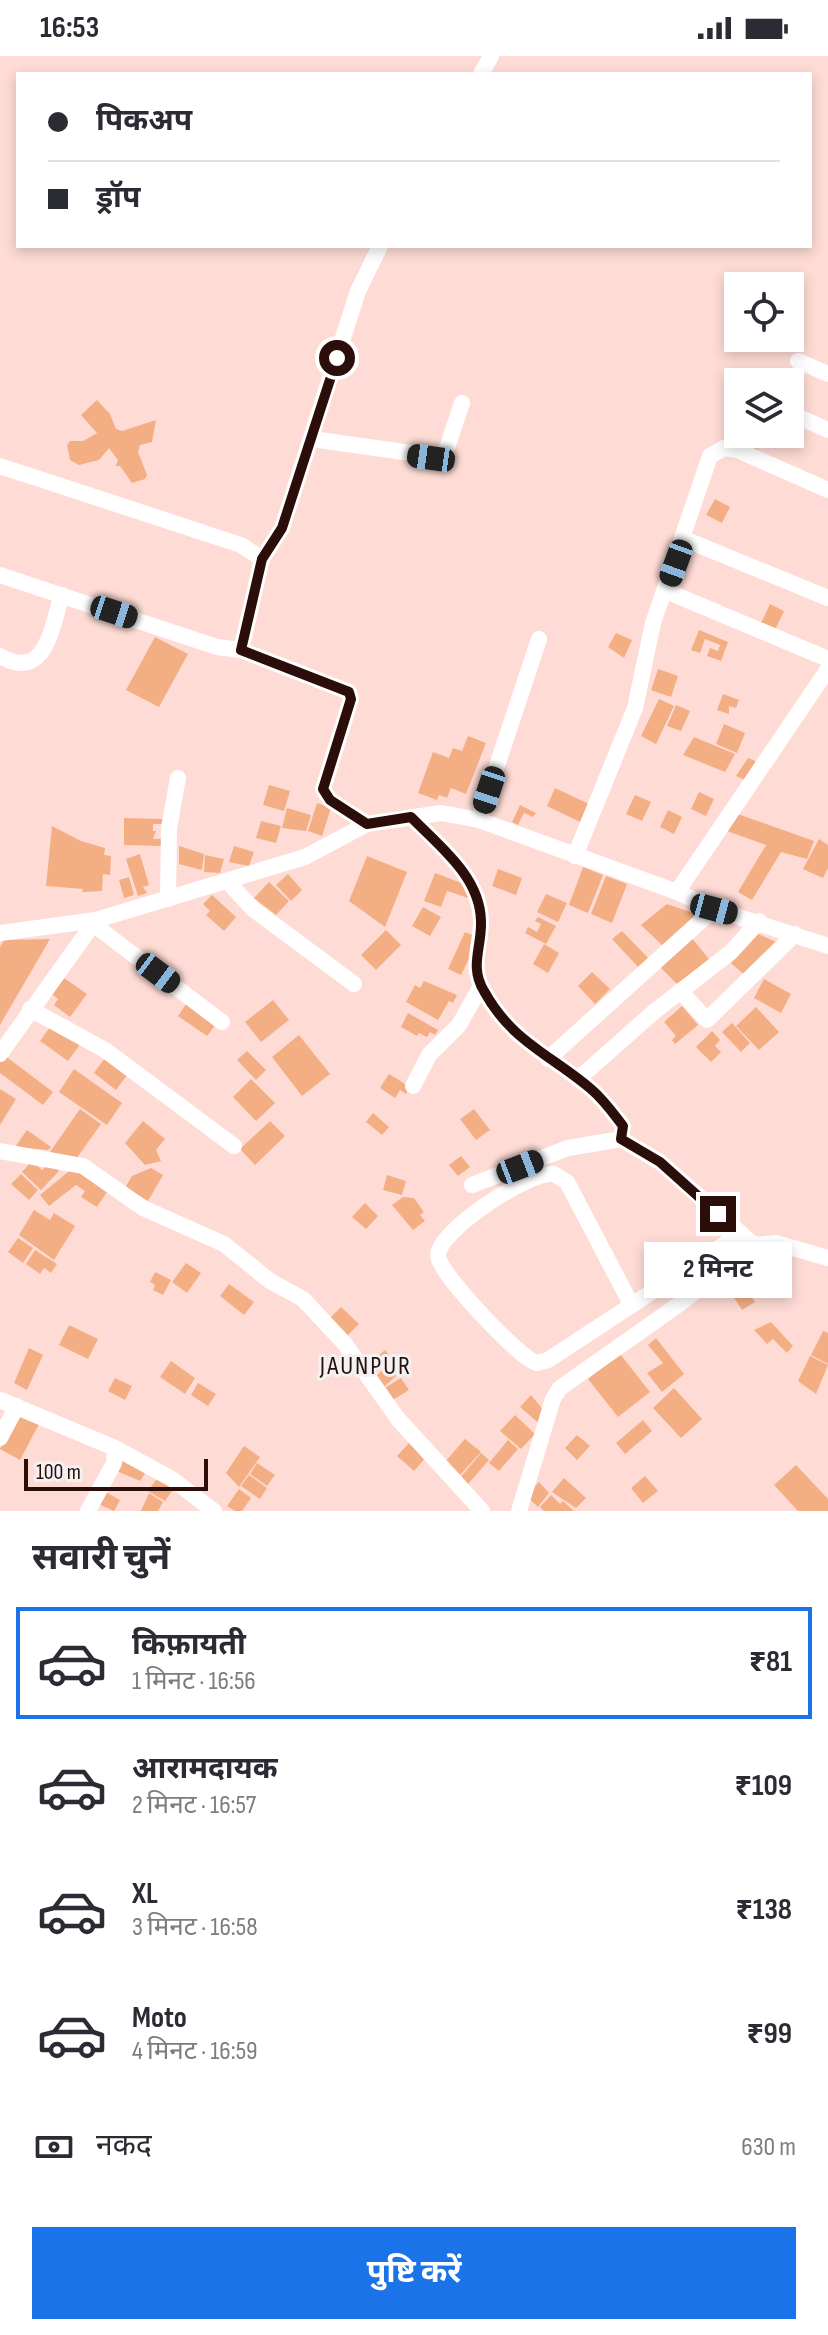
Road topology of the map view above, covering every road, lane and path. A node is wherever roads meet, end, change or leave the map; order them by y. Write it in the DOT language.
graph roads {
  1 [pos="379,248"];
  2 [pos="798,361"];
  3 [pos="828,374"];
  4 [pos="462,403"];
  5 [pos="804,419"];
  6 [pos="828,430"];
  7 [pos="312,439"];
  8 [pos="0,466"];
  9 [pos="828,490"];
  10 [pos="684,539"];
  11 [pos="262,559"];
  12 [pos="0,575"];
  13 [pos="666,591"];
  14 [pos="62,595"];
  15 [pos="828,598"];
  16 [pos="539,639"];
  17 [pos="241,650"];
  18 [pos="0,656"];
  19 [pos="828,659"];
  20 [pos="828,669"];
  21 [pos="178,778"];
  22 [pos="411,817"];
  23 [pos="479,820"];
  24 [pos="367,824"];
  25 [pos="575,856"];
  26 [pos="228,882"];
  27 [pos="677,892"];
  28 [pos="168,899"];
  29 [pos="714,909"];
  30 [pos="759,921"];
  31 [pos="95,922"];
  32 [pos="0,933"];
  33 [pos="795,934"];
  34 [pos="828,946"];
  35 [pos="354,984"];
  36 [pos="481,986"];
  37 [pos="680,991"];
  38 [pos="30,1009"];
  39 [pos="222,1022"];
  40 [pos="0,1054"];
  41 [pos="548,1059"];
  42 [pos="578,1079"];
  43 [pos="413,1086"];
  44 [pos="621,1139"];
  45 [pos="234,1146"];
  46 [pos="0,1151"];
  47 [pos="472,1185"];
  48 [pos="748,1249"];
  49 [pos="828,1258"];
  50 [pos="631,1304"];
  51 [pos="0,1400"];
  52 [pos="17,1406"];
  53 [pos="0,1438"];
  54 [pos="115,1448"];
  55 [pos="88,1511"];
  56 [pos="214,1511"];
  57 [pos="482,1511"];
  58 [pos="519,1511"];
  1 -- 7 [label="street"];
  2 -- 3 [label="street"];
  4 -- 7 [label="street"];
  5 -- 6 [label="street"];
  7 -- 11 [label="street"];
  8 -- 11 [label="street"];
  9 -- 10 [label="street"];
  10 -- 13 [label="street"];
  10 -- 15 [label="street"];
  11 -- 17 [label="street"];
  12 -- 14 [label="street"];
  13 -- 19 [label="street"];
  13 -- 25 [label="street"];
  14 -- 17 [label="street"];
  14 -- 18 [label="street"];
  16 -- 23 [label="street"];
  17 -- 24 [label="street"];
  20 -- 27 [label="street"];
  21 -- 28 [label="street"];
  22 -- 23 [label="street"];
  22 -- 24 [label="street"];
  22 -- 36 [label="street"];
  23 -- 25 [label="street"];
  24 -- 26 [label="street"];
  25 -- 27 [label="street"];
  26 -- 28 [label="street"];
  26 -- 35 [label="street"];
  27 -- 29 [label="street"];
  28 -- 31 [label="street"];
  29 -- 30 [label="street"];
  29 -- 41 [label="street"];
  30 -- 33 [label="street"];
  30 -- 37 [label="street"];
  31 -- 32 [label="street"];
  31 -- 38 [label="street"];
  31 -- 39 [label="street"];
  33 -- 34 [label="street"];
  33 -- 37 [label="street"];
  36 -- 41 [label="street"];
  36 -- 43 [label="street"];
  37 -- 42 [label="street"];
  38 -- 40 [label="street"];
  38 -- 45 [label="street"];
  41 -- 42 [label="street"];
  42 -- 44 [label="street"];
  44 -- 47 [label="street"];
  44 -- 48 [label="street"];
  46 -- 57 [label="street"];
  48 -- 49 [label="street"];
  48 -- 50 [label="street"];
  48 -- 58 [label="street"];
  50 -- 50 [label="street"];
  51 -- 52 [label="street"];
  52 -- 53 [label="street"];
  52 -- 54 [label="street"];
  54 -- 55 [label="street"];
  54 -- 56 [label="street"];
}
